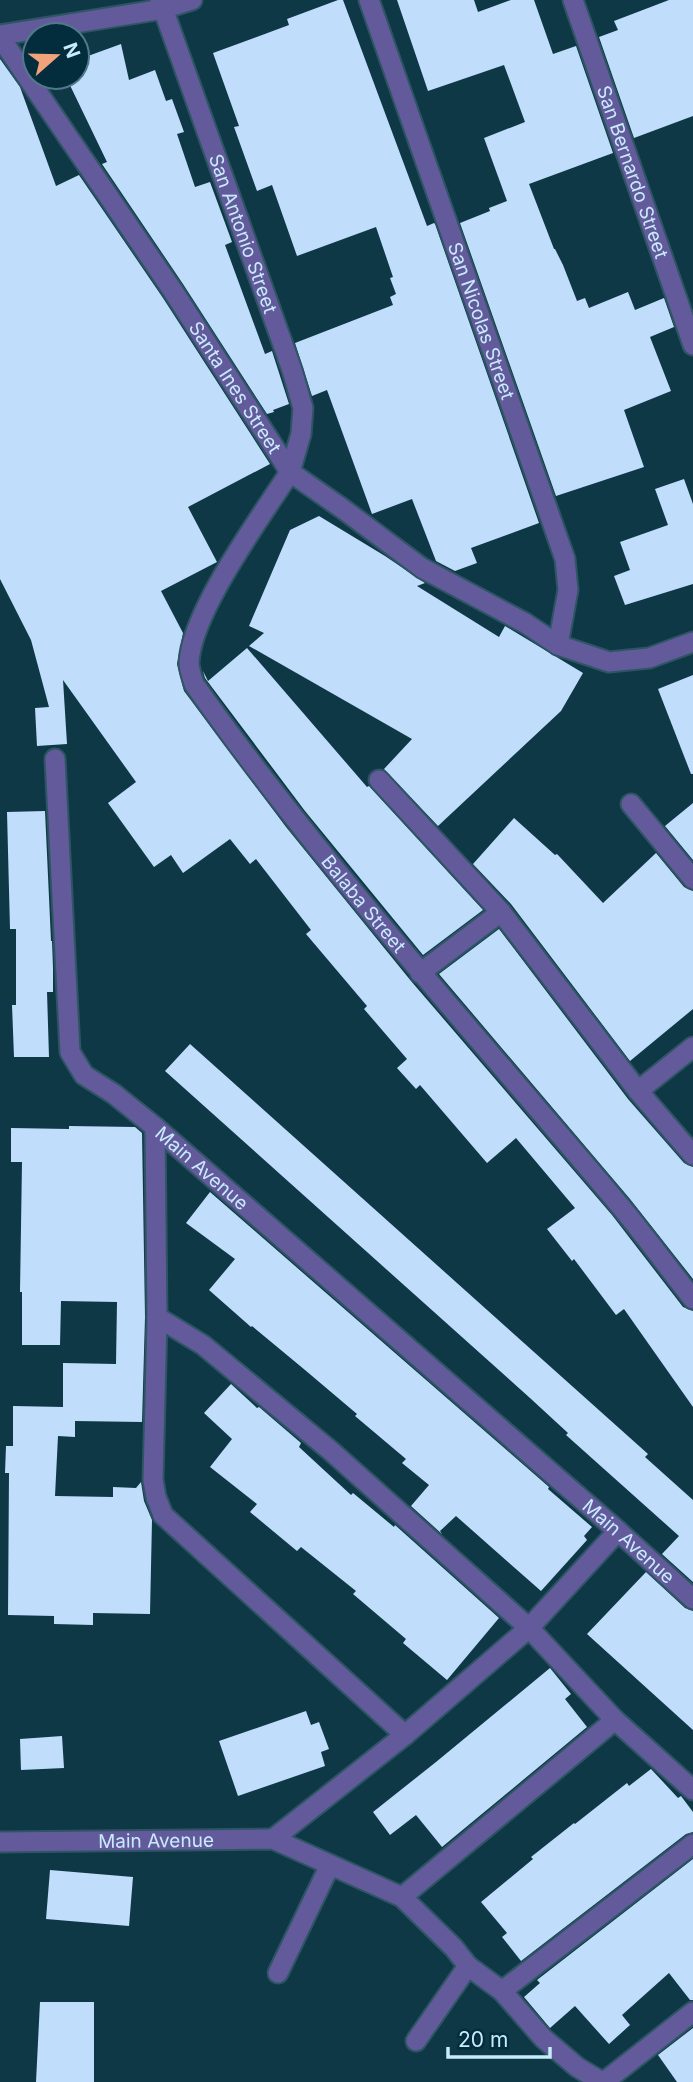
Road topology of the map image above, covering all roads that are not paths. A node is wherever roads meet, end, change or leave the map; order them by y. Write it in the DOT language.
graph roads {
  1 [pos="192,0"];
  2 [pos="369,0"];
  3 [pos="573,0"];
  4 [pos="161,5"];
  5 [pos="0,36"];
  6 [pos="693,345"];
  7 [pos="290,472"];
  8 [pos="693,642"];
  9 [pos="558,645"];
  10 [pos="55,759"];
  11 [pos="379,780"];
  12 [pos="631,804"];
  13 [pos="693,879"];
  14 [pos="501,912"];
  15 [pos="420,973"];
  16 [pos="693,1047"];
  17 [pos="638,1091"];
  18 [pos="155,1127"];
  19 [pos="693,1155"];
  20 [pos="693,1299"];
  21 [pos="157,1317"];
  22 [pos="618,1531"];
  23 [pos="693,1599"];
  24 [pos="529,1628"];
  25 [pos="615,1720"];
  26 [pos="405,1735"];
  27 [pos="693,1790"];
  28 [pos="273,1839"];
  29 [pos="0,1842"];
  30 [pos="693,1844"];
  31 [pos="330,1865"];
  32 [pos="402,1897"];
  33 [pos="468,1966"];
  34 [pos="278,1973"];
  35 [pos="502,1991"];
  36 [pos="693,2012"];
  37 [pos="416,2041"];
  38 [pos="603,2082"];
  1 -- 4 [label="street"];
  2 -- 9 [label="street, San Nicolas Street"];
  3 -- 6 [label="street, San Bernardo Street"];
  4 -- 5 [label="street"];
  4 -- 7 [label="street, San Antonio Street"];
  5 -- 7 [label="street, Santa Ines Street"];
  7 -- 9 [label="street, Santa Ines Street"];
  7 -- 15 [label="street, Balaba Street"];
  8 -- 9 [label="street, Santa Ines Street"];
  10 -- 18 [label="street"];
  11 -- 14 [label="street"];
  12 -- 13 [label="street"];
  14 -- 15 [label="street"];
  14 -- 17 [label="street"];
  15 -- 20 [label="street, Balaba Street"];
  16 -- 17 [label="street"];
  17 -- 19 [label="street"];
  18 -- 21 [label="street, Main Avenue"];
  18 -- 22 [label="street, Main Avenue"];
  21 -- 24 [label="street"];
  21 -- 26 [label="street, Main Avenue"];
  22 -- 23 [label="street, Main Avenue"];
  22 -- 24 [label="street"];
  24 -- 25 [label="street"];
  24 -- 26 [label="street"];
  25 -- 27 [label="street"];
  25 -- 32 [label="street"];
  26 -- 28 [label="street"];
  28 -- 29 [label="street, Main Avenue"];
  28 -- 31 [label="street, Main Avenue"];
  30 -- 35 [label="street"];
  31 -- 32 [label="street, Main Avenue"];
  31 -- 34 [label="street"];
  32 -- 33 [label="street, Main Avenue"];
  33 -- 35 [label="street, Main Avenue"];
  33 -- 37 [label="street"];
  35 -- 38 [label="street, Main Avenue"];
  36 -- 38 [label="street"];
}
